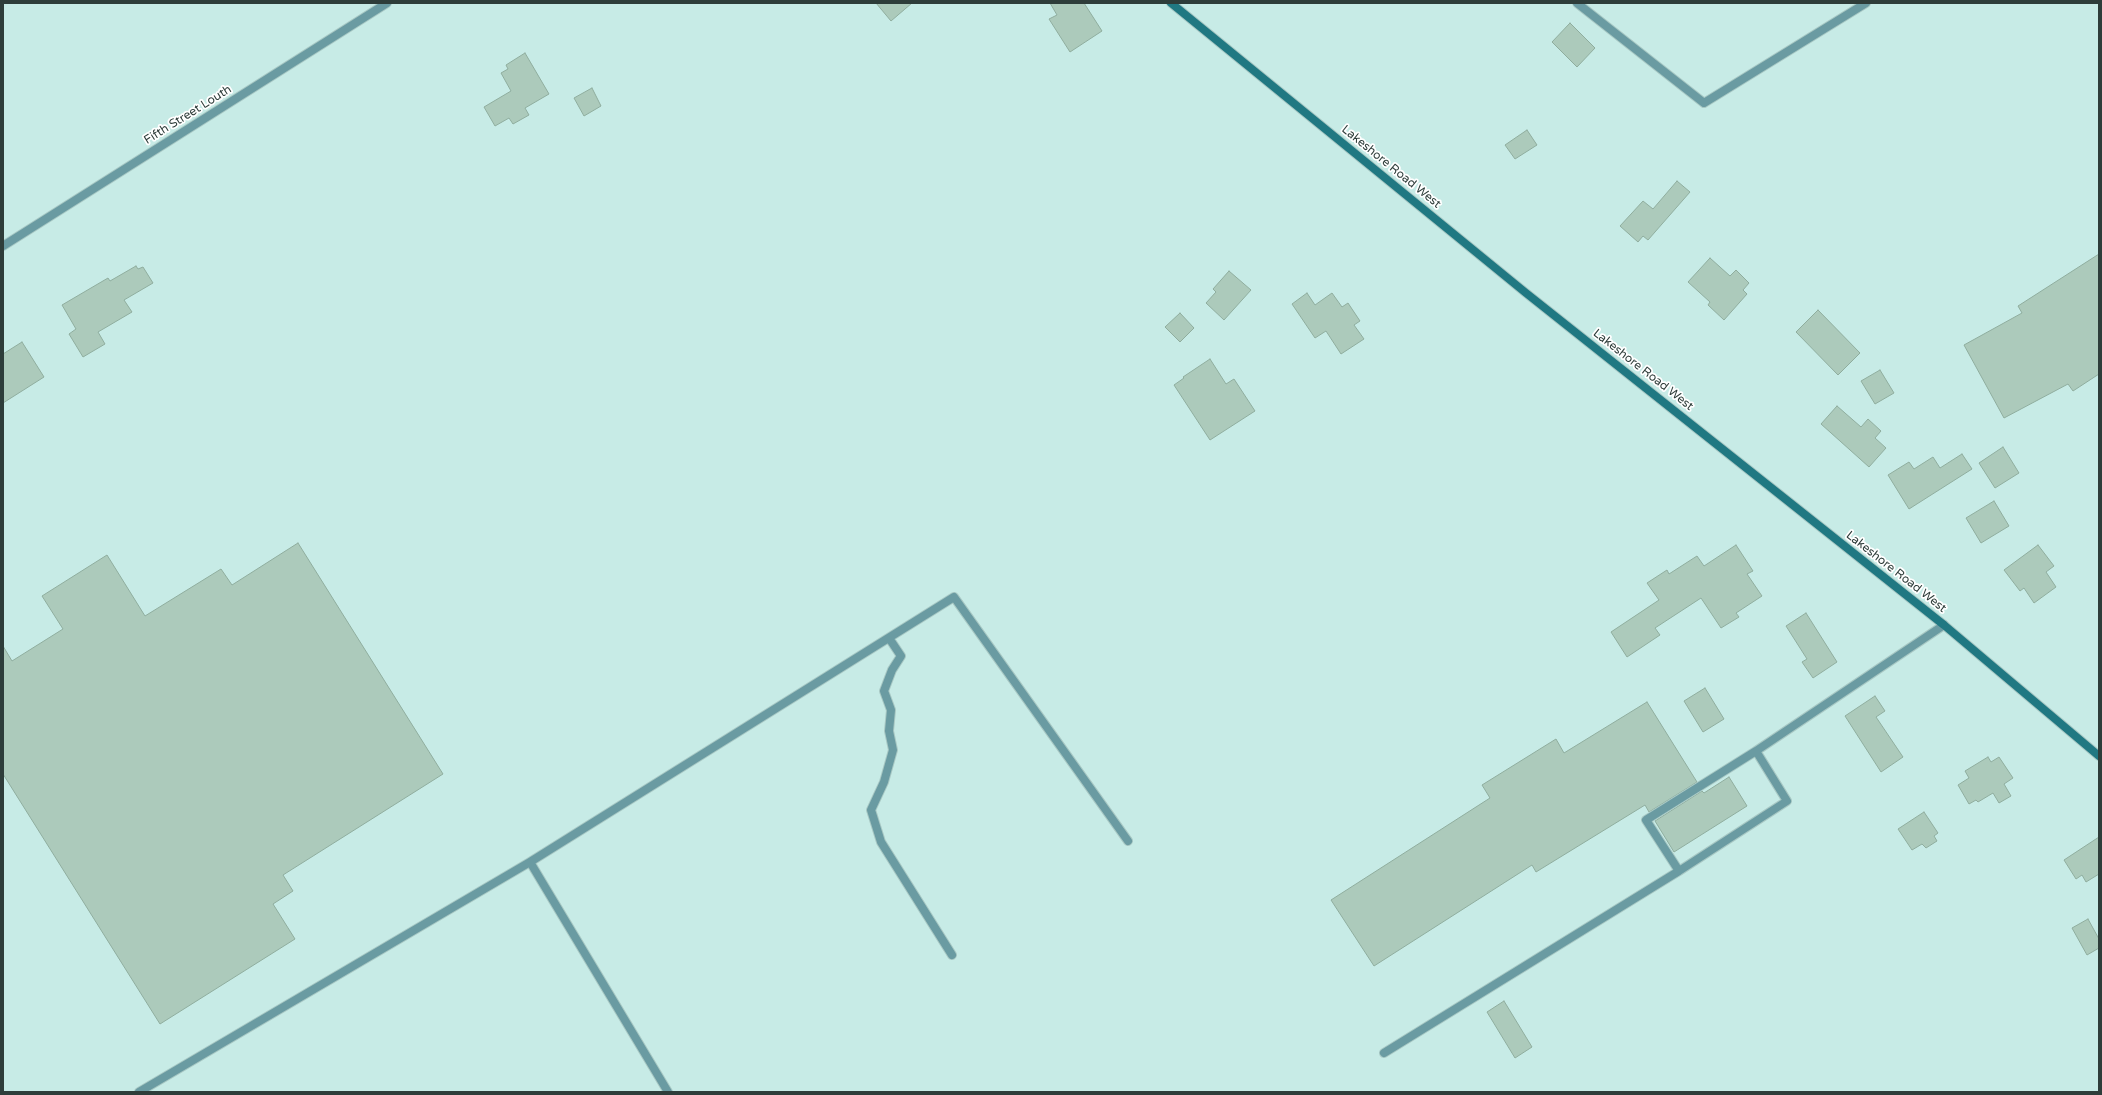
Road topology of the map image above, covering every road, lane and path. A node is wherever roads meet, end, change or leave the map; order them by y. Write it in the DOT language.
graph roads {
  1 [pos="386,3"];
  2 [pos="1171,3"];
  3 [pos="1577,3"];
  4 [pos="1866,3"];
  5 [pos="3,246"];
  6 [pos="1944,625"];
  7 [pos="889,638"];
  8 [pos="1756,751"];
  9 [pos="2099,756"];
  10 [pos="1128,841"];
  11 [pos="530,862"];
  12 [pos="1679,871"];
  13 [pos="952,955"];
  14 [pos="1384,1053"];
  15 [pos="139,1092"];
  16 [pos="668,1092"];
  1 -- 5 [label="street, Fifth Street Louth"];
  2 -- 6 [label="main road, Lakeshore Road West"];
  3 -- 4 [label="street"];
  6 -- 8 [label="street"];
  6 -- 9 [label="main road, Lakeshore Road West"];
  7 -- 10 [label="street"];
  7 -- 11 [label="street"];
  7 -- 13 [label="street"];
  8 -- 12 [label="street"];
  8 -- 12 [label="street"];
  11 -- 15 [label="street"];
  11 -- 16 [label="street"];
  12 -- 14 [label="street"];
}
